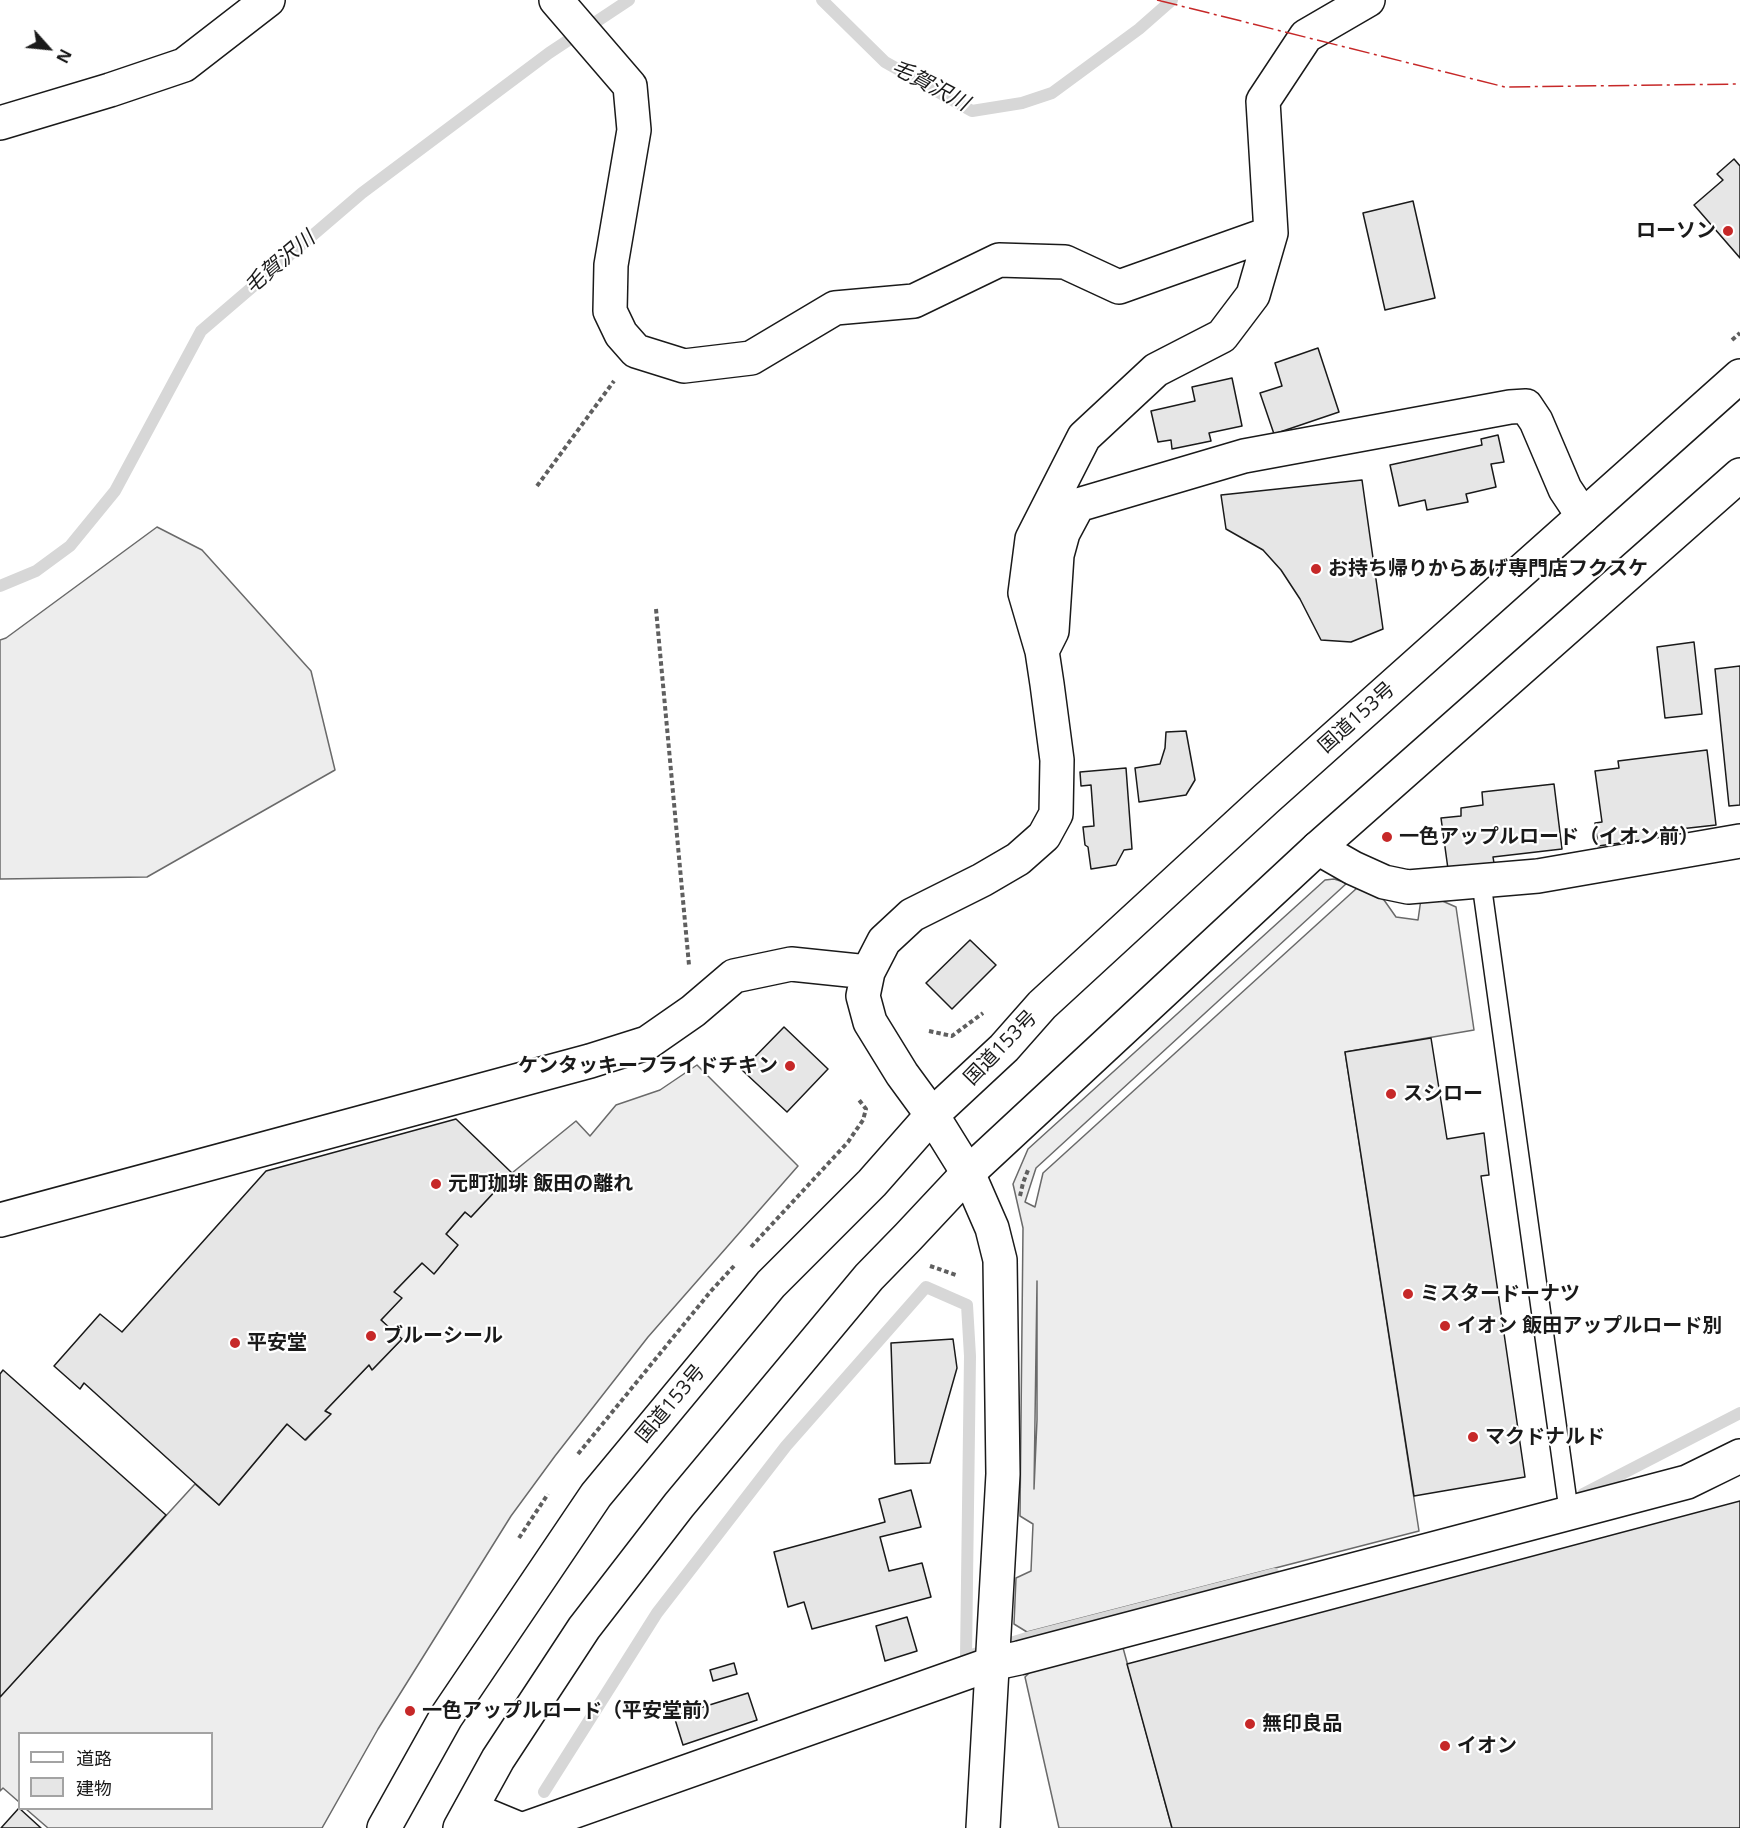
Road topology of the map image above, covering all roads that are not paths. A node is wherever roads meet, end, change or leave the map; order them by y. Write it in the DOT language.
graph roads {
  1 [pos="268,0"];
  2 [pos="1368,0"];
  3 [pos="561,6"];
  4 [pos="0,123"];
  5 [pos="1271,233"];
  6 [pos="1740,376"];
  7 [pos="1740,475"];
  8 [pos="1583,516"];
  9 [pos="1042,651"];
  10 [pos="1740,841"];
  11 [pos="1318,848"];
  12 [pos="1480,880"];
  13 [pos="868,972"];
  14 [pos="932,1115"];
  15 [pos="968,1173"];
  16 [pos="0,1220"];
  17 [pos="1740,1456"];
  18 [pos="1569,1513"];
  19 [pos="993,1650"];
  20 [pos="465,1818"];
  21 [pos="384,1828"];
  22 [pos="517,1828"];
  23 [pos="527,1828"];
  24 [pos="983,1828"];
  1 -- 4 [label="main road"];
  2 -- 5 [label="main road"];
  3 -- 5 [label="main road"];
  5 -- 9 [label="main road"];
  6 -- 8 [label="main road, 国道153号"];
  7 -- 11 [label="main road"];
  8 -- 9 [label="main road"];
  8 -- 14 [label="main road, 国道153号"];
  9 -- 13 [label="main road"];
  10 -- 12 [label="main road"];
  11 -- 12 [label="main road"];
  11 -- 15 [label="main road"];
  12 -- 18 [label="lane"];
  13 -- 14 [label="main road"];
  13 -- 16 [label="main road"];
  14 -- 15 [label="main road"];
  14 -- 21 [label="main road, 国道153号"];
  15 -- 19 [label="main road"];
  15 -- 20 [label="main road"];
  17 -- 18 [label="main road"];
  18 -- 19 [label="main road"];
  19 -- 23 [label="main road"];
  19 -- 24 [label="main road"];
  20 -- 22 [label="main road"];
}
